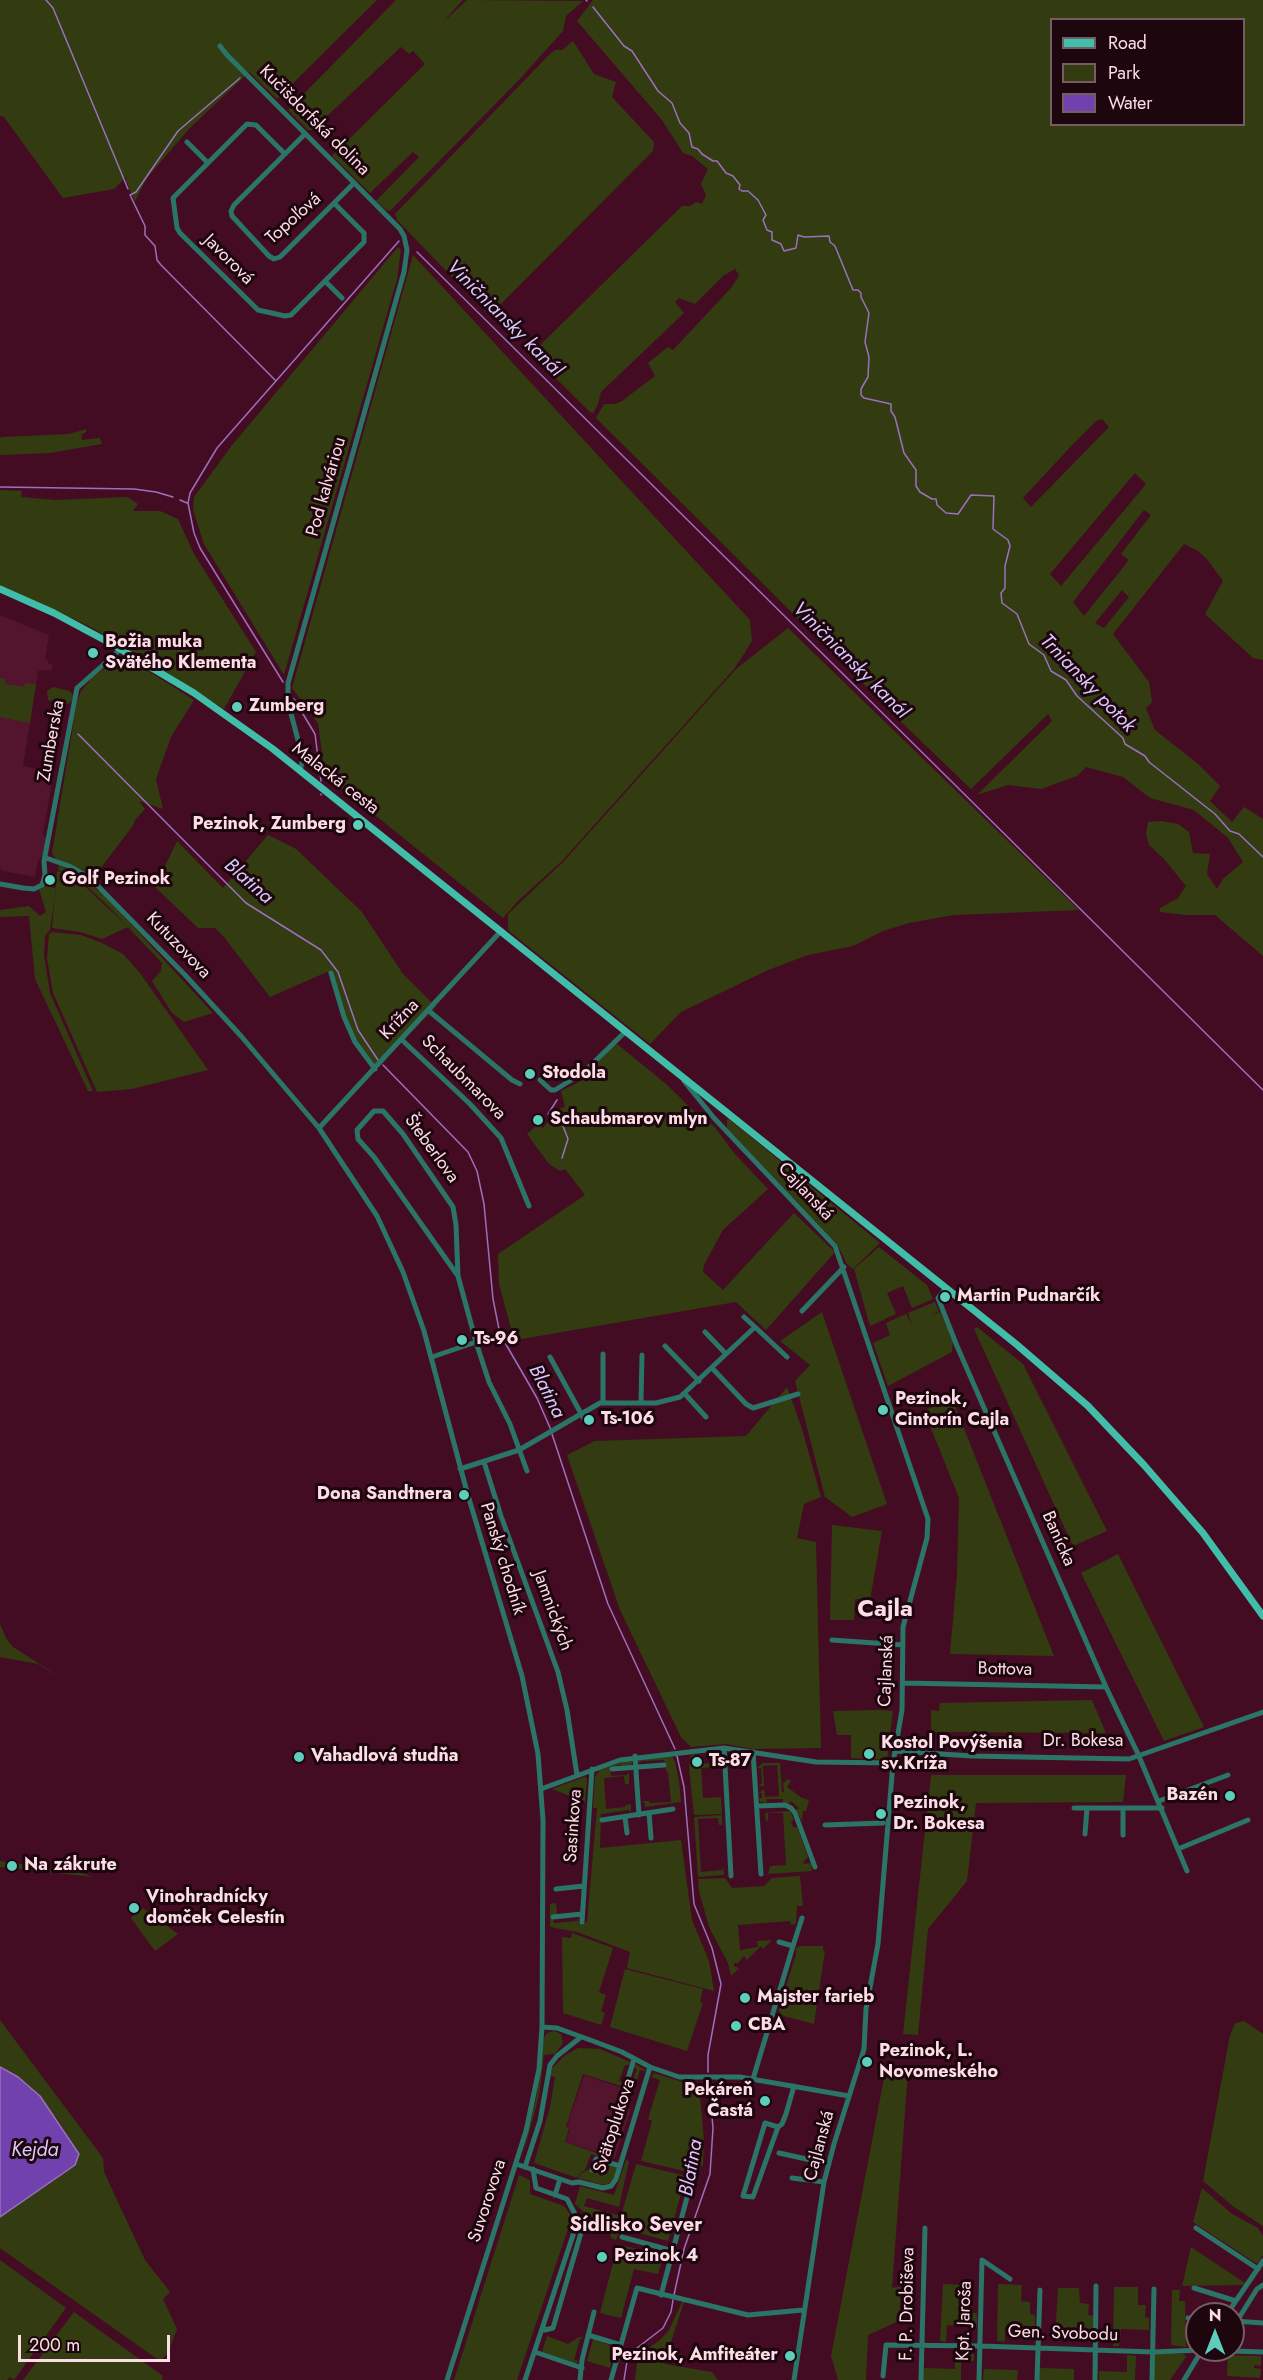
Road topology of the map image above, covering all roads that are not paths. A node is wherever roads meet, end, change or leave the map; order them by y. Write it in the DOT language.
graph roads {
  1 [pos="220,46"];
  2 [pos="305,134"];
  3 [pos="188,142"];
  4 [pos="285,154"];
  5 [pos="208,163"];
  6 [pos="354,183"];
  7 [pos="334,203"];
  8 [pos="387,217"];
  9 [pos="325,281"];
  10 [pos="342,297"];
  11 [pos="0,589"];
  12 [pos="121,650"];
  13 [pos="300,770"];
  14 [pos="46,858"];
  15 [pos="0,884"];
  16 [pos="501,931"];
  17 [pos="331,973"];
  18 [pos="429,1011"];
  19 [pos="626,1031"];
  20 [pos="402,1040"];
  21 [pos="375,1069"];
  22 [pos="680,1075"];
  23 [pos="540,1080"];
  24 [pos="520,1084"];
  25 [pos="722,1109"];
  26 [pos="714,1118"];
  27 [pos="319,1128"];
  28 [pos="529,1206"];
  29 [pos="457,1255"];
  30 [pos="444,1256"];
  31 [pos="844,1267"];
  32 [pos="458,1276"];
  33 [pos="946,1288"];
  34 [pos="802,1311"];
  35 [pos="744,1317"];
  36 [pos="754,1327"];
  37 [pos="705,1332"];
  38 [pos="476,1342"];
  39 [pos="665,1346"];
  40 [pos="603,1354"];
  41 [pos="726,1354"];
  42 [pos="642,1355"];
  43 [pos="550,1357"];
  44 [pos="432,1358"];
  45 [pos="787,1358"];
  46 [pos="712,1368"];
  47 [pos="699,1381"];
  48 [pos="685,1394"];
  49 [pos="798,1394"];
  50 [pos="603,1402"];
  51 [pos="641,1402"];
  52 [pos="582,1417"];
  53 [pos="706,1417"];
  54 [pos="519,1450"];
  55 [pos="484,1462"];
  56 [pos="460,1468"];
  57 [pos="527,1471"];
  58 [pos="1263,1616"];
  59 [pos="832,1640"];
  60 [pos="903,1645"];
  61 [pos="903,1683"];
  62 [pos="1106,1687"];
  63 [pos="1263,1712"];
  64 [pos="724,1748"];
  65 [pos="895,1751"];
  66 [pos="753,1752"];
  67 [pos="1138,1754"];
  68 [pos="635,1756"];
  69 [pos="893,1763"];
  70 [pos="664,1765"];
  71 [pos="636,1767"];
  72 [pos="592,1769"];
  73 [pos="612,1769"];
  74 [pos="1228,1774"];
  75 [pos="577,1775"];
  76 [pos="541,1789"];
  77 [pos="1159,1801"];
  78 [pos="757,1806"];
  79 [pos="1074,1808"];
  80 [pos="1087,1808"];
  81 [pos="1123,1808"];
  82 [pos="1162,1808"];
  83 [pos="673,1809"];
  84 [pos="649,1813"];
  85 [pos="639,1815"];
  86 [pos="626,1817"];
  87 [pos="602,1820"];
  88 [pos="1248,1820"];
  89 [pos="883,1823"];
  90 [pos="825,1825"];
  91 [pos="627,1833"];
  92 [pos="1085,1834"];
  93 [pos="1123,1835"];
  94 [pos="651,1838"];
  95 [pos="1178,1849"];
  96 [pos="815,1867"];
  97 [pos="1187,1871"];
  98 [pos="761,1874"];
  99 [pos="731,1876"];
  100 [pos="584,1886"];
  101 [pos="556,1889"];
  102 [pos="582,1914"];
  103 [pos="553,1917"];
  104 [pos="802,1918"];
  105 [pos="582,1923"];
  106 [pos="779,1942"];
  107 [pos="793,1946"];
  108 [pos="542,2027"];
  109 [pos="582,2037"];
  110 [pos="634,2059"];
  111 [pos="650,2067"];
  112 [pos="753,2079"];
  113 [pos="627,2082"];
  114 [pos="794,2086"];
  115 [pos="849,2096"];
  116 [pos="778,2127"];
  117 [pos="779,2153"];
  118 [pos="516,2164"];
  119 [pos="829,2164"];
  120 [pos="620,2166"];
  121 [pos="525,2167"];
  122 [pos="533,2169"];
  123 [pos="592,2170"];
  124 [pos="693,2175"];
  125 [pos="792,2178"];
  126 [pos="560,2179"];
  127 [pos="824,2182"];
  128 [pos="555,2195"];
  129 [pos="578,2220"];
  130 [pos="925,2228"];
  131 [pos="1196,2228"];
  132 [pos="622,2237"];
  133 [pos="673,2251"];
  134 [pos="1263,2261"];
  135 [pos="1258,2268"];
  136 [pos="1010,2279"];
  137 [pos="1263,2285"];
  138 [pos="1096,2286"];
  139 [pos="1194,2288"];
  140 [pos="1154,2289"];
  141 [pos="1040,2290"];
  142 [pos="662,2295"];
  143 [pos="1236,2301"];
  144 [pos="1245,2306"];
  145 [pos="803,2310"];
  146 [pos="594,2312"];
  147 [pos="1245,2322"];
  148 [pos="1263,2323"];
  149 [pos="543,2327"];
  150 [pos="588,2335"];
  151 [pos="621,2345"];
  152 [pos="922,2345"];
  153 [pos="980,2346"];
  154 [pos="1038,2348"];
  155 [pos="1096,2350"];
  156 [pos="1245,2351"];
  157 [pos="535,2352"];
  158 [pos="1153,2352"];
  159 [pos="1185,2352"];
  160 [pos="1263,2352"];
  161 [pos="1194,2364"];
  162 [pos="582,2368"];
  163 [pos="883,2376"];
  164 [pos="794,2379"];
  165 [pos="447,2380"];
  166 [pos="525,2380"];
  167 [pos="580,2380"];
  168 [pos="611,2380"];
  169 [pos="921,2380"];
  170 [pos="979,2380"];
  171 [pos="1037,2380"];
  172 [pos="1095,2380"];
  173 [pos="1152,2380"];
  174 [pos="1184,2380"];
  1 -- 2 [label="street, Kučišdorfská dolina"];
  2 -- 4 [label="street, Topoľová"];
  2 -- 6 [label="street, Kučišdorfská dolina"];
  3 -- 5 [label="street"];
  4 -- 5 [label="street, Javorová"];
  4 -- 7 [label="street, Topoľová"];
  5 -- 9 [label="street, Javorová"];
  6 -- 7 [label="street, Topoľová"];
  6 -- 8 [label="street, Kučišdorfská dolina"];
  7 -- 9 [label="street, Javorová"];
  8 -- 13 [label="street, Pod kalváriou"];
  9 -- 10 [label="street"];
  11 -- 12 [label="main road, Malacká cesta"];
  12 -- 13 [label="main road, Malacká cesta"];
  12 -- 14 [label="street, Zumberska"];
  13 -- 16 [label="main road, Malacká cesta"];
  14 -- 15 [label="street"];
  14 -- 27 [label="street, Kutuzovova"];
  16 -- 18 [label="street, Krížna"];
  16 -- 19 [label="main road, Malacká cesta"];
  17 -- 21 [label="street"];
  18 -- 20 [label="street, Krížna"];
  18 -- 24 [label="street"];
  19 -- 22 [label="main road"];
  19 -- 23 [label="street"];
  20 -- 21 [label="street, Krížna"];
  20 -- 28 [label="street, Schaubmarova"];
  21 -- 27 [label="street, Krížna"];
  22 -- 25 [label="main road"];
  22 -- 26 [label="street, Cajlanská"];
  25 -- 26 [label="street"];
  25 -- 33 [label="main road"];
  26 -- 31 [label="street, Cajlanská"];
  27 -- 44 [label="street, Panský chodník"];
  29 -- 30 [label="street"];
  29 -- 30 [label="street, Šteberlova"];
  29 -- 32 [label="street, Šteberlova"];
  30 -- 32 [label="street, Šteberlova"];
  31 -- 34 [label="street"];
  31 -- 60 [label="street, Cajlanská"];
  32 -- 38 [label="street, Šteberlova"];
  33 -- 58 [label="main road"];
  33 -- 62 [label="street, Banícka"];
  35 -- 36 [label="street"];
  36 -- 41 [label="street"];
  36 -- 45 [label="street"];
  37 -- 41 [label="street"];
  38 -- 44 [label="street"];
  38 -- 54 [label="street, Šteberlova"];
  39 -- 47 [label="street"];
  40 -- 50 [label="street"];
  41 -- 46 [label="street"];
  42 -- 51 [label="street"];
  43 -- 52 [label="street"];
  44 -- 56 [label="street, Panský chodník"];
  46 -- 47 [label="street"];
  46 -- 49 [label="street"];
  47 -- 48 [label="street"];
  48 -- 51 [label="street"];
  48 -- 53 [label="street"];
  50 -- 51 [label="street"];
  50 -- 52 [label="street"];
  52 -- 54 [label="street"];
  54 -- 55 [label="street"];
  54 -- 57 [label="street, Šteberlova"];
  55 -- 56 [label="street"];
  55 -- 75 [label="street, Jamnických"];
  56 -- 76 [label="street, Panský chodník"];
  59 -- 60 [label="street"];
  60 -- 61 [label="street, Cajlanská"];
  61 -- 62 [label="street, Bottova"];
  61 -- 65 [label="street, Cajlanská"];
  62 -- 67 [label="street, Banícka"];
  63 -- 67 [label="street, Dr. Bokesa"];
  64 -- 66 [label="street"];
  64 -- 68 [label="street"];
  64 -- 99 [label="street"];
  65 -- 67 [label="street, Dr. Bokesa"];
  65 -- 69 [label="street, Cajlanská"];
  66 -- 69 [label="street"];
  66 -- 78 [label="street"];
  67 -- 77 [label="street, Banícka"];
  68 -- 71 [label="street"];
  68 -- 72 [label="street"];
  69 -- 115 [label="street, Cajlanská"];
  70 -- 71 [label="street"];
  71 -- 73 [label="street"];
  71 -- 85 [label="street"];
  72 -- 75 [label="street"];
  72 -- 100 [label="street, Sasinkova"];
  74 -- 77 [label="street"];
  75 -- 76 [label="street"];
  76 -- 108 [label="street, Panský chodník"];
  77 -- 82 [label="street, Banícka"];
  78 -- 96 [label="street"];
  78 -- 98 [label="street"];
  79 -- 80 [label="street"];
  80 -- 81 [label="street"];
  80 -- 92 [label="street"];
  81 -- 82 [label="street"];
  81 -- 93 [label="street"];
  82 -- 95 [label="street, Banícka"];
  83 -- 84 [label="street"];
  84 -- 85 [label="street"];
  84 -- 94 [label="street"];
  85 -- 86 [label="street"];
  86 -- 87 [label="street"];
  86 -- 91 [label="street"];
  88 -- 95 [label="street"];
  89 -- 90 [label="street"];
  95 -- 97 [label="street, Banícka"];
  100 -- 101 [label="street, Sasinkova"];
  100 -- 102 [label="street, Sasinkova"];
  102 -- 103 [label="street"];
  102 -- 105 [label="street, Sasinkova"];
  104 -- 107 [label="street"];
  106 -- 107 [label="street"];
  107 -- 112 [label="street"];
  108 -- 109 [label="street"];
  108 -- 118 [label="street, Suvorovova"];
  109 -- 110 [label="street"];
  109 -- 121 [label="street"];
  110 -- 111 [label="street"];
  110 -- 113 [label="street"];
  111 -- 112 [label="street"];
  111 -- 120 [label="street, Svätoplukova"];
  112 -- 114 [label="street"];
  114 -- 115 [label="street"];
  114 -- 116 [label="street"];
  115 -- 119 [label="street, Cajlanská"];
  116 -- 116 [label="street"];
  117 -- 119 [label="street"];
  118 -- 121 [label="street, Svätoplukova"];
  118 -- 165 [label="street, Suvorovova"];
  119 -- 127 [label="street, Cajlanská"];
  120 -- 123 [label="street"];
  120 -- 126 [label="street, Svätoplukova"];
  121 -- 122 [label="street, Svätoplukova"];
  122 -- 126 [label="street, Svätoplukova"];
  122 -- 128 [label="street"];
  124 -- 133 [label="street"];
  125 -- 127 [label="street"];
  126 -- 128 [label="street"];
  127 -- 145 [label="street, Cajlanská"];
  128 -- 129 [label="street"];
  129 -- 149 [label="street"];
  129 -- 149 [label="street"];
  130 -- 152 [label="street, F. P. Drobiševa"];
  131 -- 135 [label="street"];
  132 -- 133 [label="street"];
  133 -- 142 [label="street"];
  134 -- 135 [label="street"];
  135 -- 143 [label="street"];
  136 -- 153 [label="street, Kpt. Jaroša"];
  137 -- 144 [label="street"];
  138 -- 155 [label="street"];
  139 -- 143 [label="street"];
  140 -- 158 [label="street"];
  141 -- 154 [label="street"];
  142 -- 145 [label="street"];
  142 -- 151 [label="street"];
  145 -- 164 [label="street, Cajlanská"];
  146 -- 150 [label="street"];
  147 -- 148 [label="street"];
  149 -- 157 [label="street"];
  150 -- 151 [label="street"];
  150 -- 162 [label="street"];
  151 -- 168 [label="street"];
  152 -- 153 [label="street, Gen. Svobodu"];
  152 -- 163 [label="street, Gen. Svobodu"];
  152 -- 169 [label="street, F. P. Drobiševa"];
  153 -- 154 [label="street, Gen. Svobodu"];
  153 -- 170 [label="street, Kpt. Jaroša"];
  154 -- 155 [label="street, Gen. Svobodu"];
  154 -- 171 [label="street"];
  155 -- 158 [label="street, Gen. Svobodu"];
  155 -- 172 [label="street"];
  156 -- 160 [label="street, Gen. Svobodu"];
  157 -- 162 [label="street"];
  157 -- 166 [label="street"];
  158 -- 159 [label="street, Gen. Svobodu"];
  158 -- 173 [label="street"];
  161 -- 174 [label="street"];
  162 -- 167 [label="street"];
}
